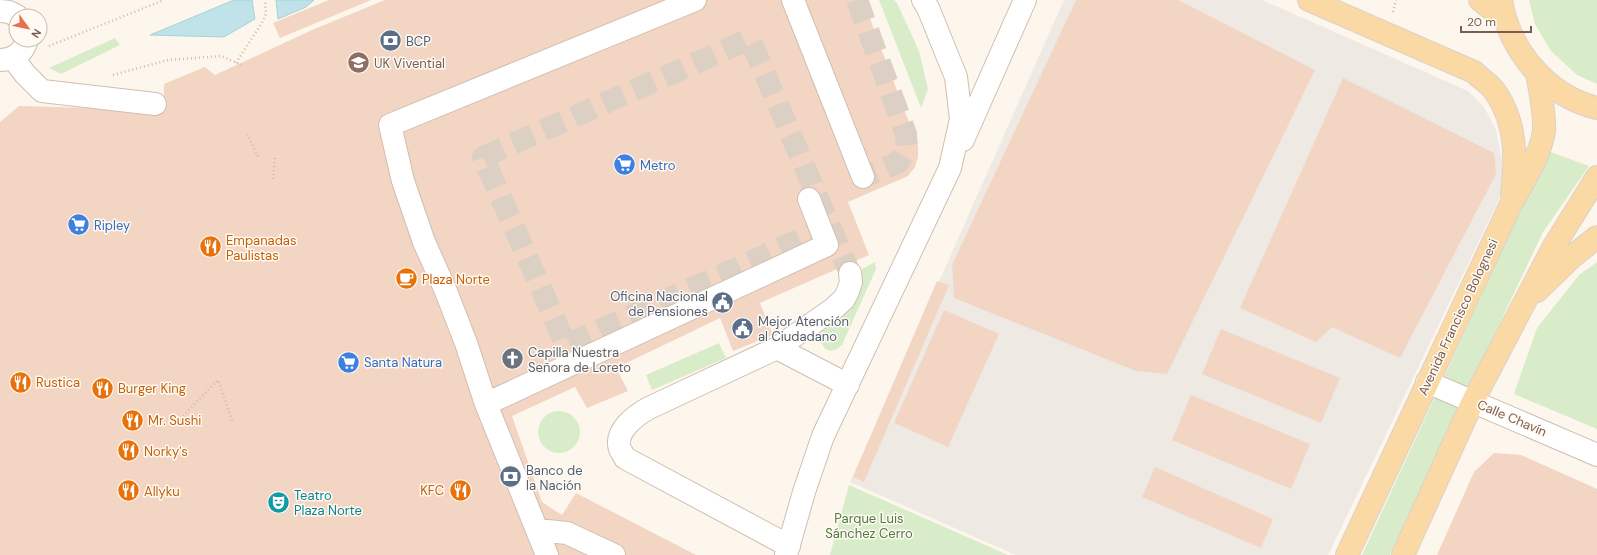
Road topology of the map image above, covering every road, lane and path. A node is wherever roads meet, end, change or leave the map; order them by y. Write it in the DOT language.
graph roads {
  1 [pos="164,0"];
  2 [pos="265,0"];
  3 [pos="695,0"];
  4 [pos="793,0"];
  5 [pos="923,0"];
  6 [pos="1025,0"];
  7 [pos="1309,0"];
  8 [pos="1480,0"];
  9 [pos="1501,0"];
  10 [pos="1506,21"];
  11 [pos="11,56"];
  12 [pos="236,63"];
  13 [pos="244,66"];
  14 [pos="1537,73"];
  15 [pos="110,76"];
  16 [pos="155,104"];
  17 [pos="1597,108"];
  18 [pos="247,134"];
  19 [pos="259,158"];
  20 [pos="275,158"];
  21 [pos="949,172"];
  22 [pos="863,177"];
  23 [pos="1597,177"];
  24 [pos="273,179"];
  25 [pos="808,199"];
  26 [pos="1511,204"];
  27 [pos="1597,237"];
  28 [pos="850,273"];
  29 [pos="1522,305"];
  30 [pos="777,348"];
  31 [pos="1427,382"];
  32 [pos="848,385"];
  33 [pos="1473,402"];
  34 [pos="486,404"];
  35 [pos="183,416"];
  36 [pos="233,423"];
  37 [pos="1597,455"];
  38 [pos="537,530"];
  39 [pos="787,550"];
  40 [pos="547,555"];
  41 [pos="614,555"];
  42 [pos="1347,555"];
  43 [pos="1403,555"];
  1 -- 11 [label="path"];
  2 -- 12 [label="path"];
  3 -- 34 [label="street"];
  4 -- 22 [label="street"];
  5 -- 21 [label="street"];
  6 -- 21 [label="street"];
  7 -- 26 [label="main road"];
  8 -- 10 [label="main road"];
  9 -- 10 [label="main road"];
  10 -- 14 [label="main road"];
  11 -- 16 [label="street"];
  12 -- 13 [label="path"];
  12 -- 15 [label="path"];
  14 -- 17 [label="main road"];
  14 -- 26 [label="main road, Avenida Francisco Bolognesi"];
  18 -- 19 [label="path"];
  20 -- 24 [label="path"];
  21 -- 32 [label="street"];
  23 -- 29 [label="main road"];
  25 -- 34 [label="street"];
  26 -- 31 [label="main road, Avenida Francisco Bolognesi"];
  27 -- 29 [label="main road"];
  28 -- 30 [label="street"];
  29 -- 33 [label="main road"];
  30 -- 32 [label="street"];
  30 -- 39 [label="street"];
  31 -- 33 [label="street, Calle Chavín"];
  31 -- 42 [label="main road, Avenida Francisco Bolognesi"];
  32 -- 39 [label="street"];
  33 -- 37 [label="street, Calle Chavín"];
  33 -- 43 [label="main road"];
  34 -- 38 [label="street"];
  35 -- 36 [label="path"];
  38 -- 40 [label="street"];
  38 -- 41 [label="street"];
}
